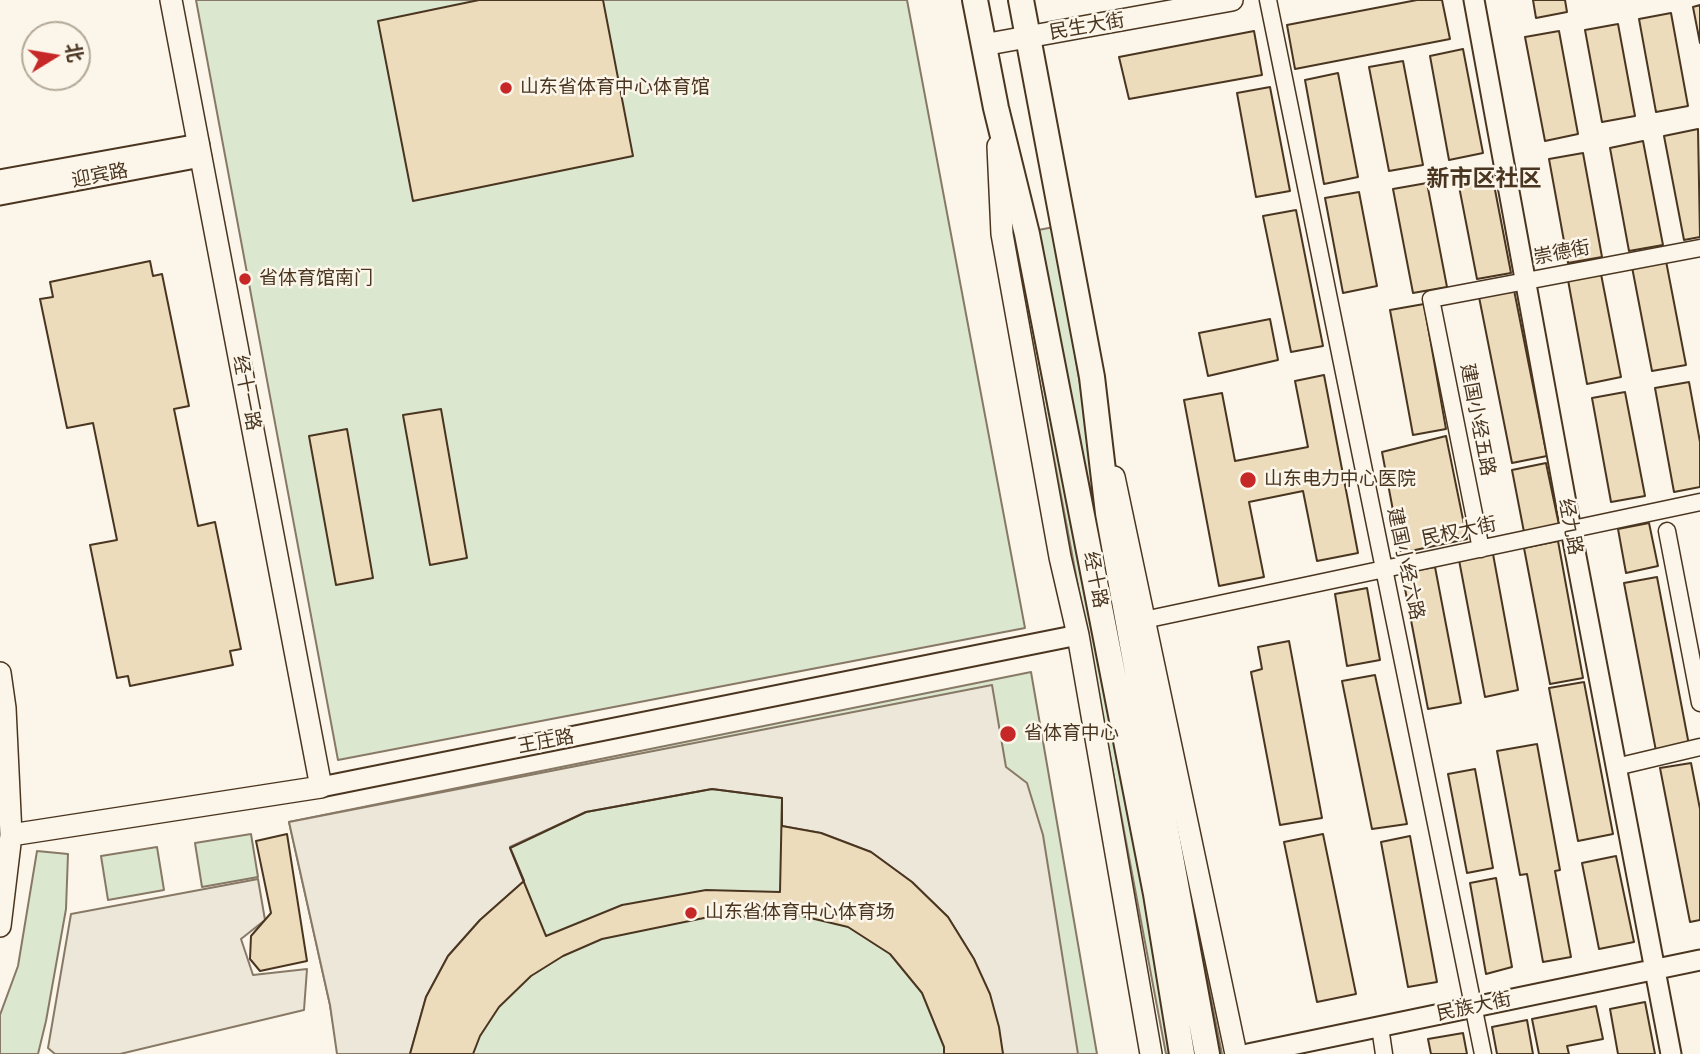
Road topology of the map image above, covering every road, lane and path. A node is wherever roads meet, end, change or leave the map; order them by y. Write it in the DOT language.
graph roads {
  1 [pos="171,0"];
  2 [pos="975,0"];
  3 [pos="1021,0"];
  4 [pos="1231,0"];
  5 [pos="1268,0"];
  6 [pos="1474,0"];
  7 [pos="1028,37"];
  8 [pos="983,45"];
  9 [pos="996,108"];
  10 [pos="200,150"];
  11 [pos="0,180"];
  12 [pos="0,195"];
  13 [pos="1700,248"];
  14 [pos="1525,281"];
  15 [pos="1431,299"];
  16 [pos="1092,377"];
  17 [pos="1700,502"];
  18 [pos="1571,530"];
  19 [pos="1667,531"];
  20 [pos="1481,549"];
  21 [pos="1384,568"];
  22 [pos="1144,620"];
  23 [pos="1078,635"];
  24 [pos="0,673"];
  25 [pos="1700,704"];
  26 [pos="1700,747"];
  27 [pos="1616,767"];
  28 [pos="321,787"];
  29 [pos="11,835"];
  30 [pos="1,918"];
  31 [pos="1700,960"];
  32 [pos="1654,970"];
  33 [pos="1474,1008"];
  34 [pos="1380,1027"];
  35 [pos="1151,1054"];
  36 [pos="1182,1054"];
  37 [pos="1207,1054"];
  38 [pos="1236,1054"];
  39 [pos="1248,1054"];
  40 [pos="1384,1054"];
  41 [pos="1483,1054"];
  42 [pos="1671,1054"];
  1 -- 10 [label="main road, 经十一路"];
  2 -- 8 [label="highway, 经十路"];
  3 -- 7 [label="highway, 经十路"];
  4 -- 7 [label="main road, 民生大街"];
  5 -- 21 [label="street, 建国小经六路"];
  6 -- 14 [label="street, 经九路"];
  7 -- 8 [label="main road, 民生大街"];
  7 -- 16 [label="highway, 经十路"];
  8 -- 9 [label="highway, 经十路"];
  9 -- 23 [label="main road, 经十路"];
  9 -- 36 [label="highway, 经十路"];
  10 -- 11 [label="street, 迎宾路"];
  10 -- 12 [label="street, 迎宾路"];
  10 -- 28 [label="main road, 经十一路"];
  13 -- 14 [label="street, 崇德街"];
  14 -- 15 [label="street, 崇德街"];
  14 -- 18 [label="street, 经九路"];
  15 -- 20 [label="street, 建国小经五路"];
  16 -- 22 [label="main road, 经十路"];
  16 -- 37 [label="highway, 经十路"];
  17 -- 18 [label="street, 民权大街"];
  18 -- 20 [label="street, 民权大街"];
  18 -- 27 [label="street, 经九路"];
  19 -- 25 [label="street"];
  20 -- 21 [label="street, 民权大街"];
  21 -- 22 [label="street, 民权大街"];
  21 -- 33 [label="street, 建国小经六路"];
  22 -- 38 [label="main road, 经十路"];
  23 -- 28 [label="street, 王庄路"];
  23 -- 35 [label="main road, 经十路"];
  24 -- 29 [label="main road"];
  26 -- 27 [label="street"];
  27 -- 32 [label="street, 经九路"];
  28 -- 29 [label="main road, 王庄路"];
  29 -- 30 [label="main road"];
  31 -- 32 [label="street, 民族大街"];
  32 -- 33 [label="street, 民族大街"];
  32 -- 42 [label="street, 经九路"];
  33 -- 34 [label="street, 民族大街"];
  33 -- 41 [label="street, 建国小经六路"];
  34 -- 39 [label="street, 民族大街"];
  34 -- 40 [label="street"];
}
